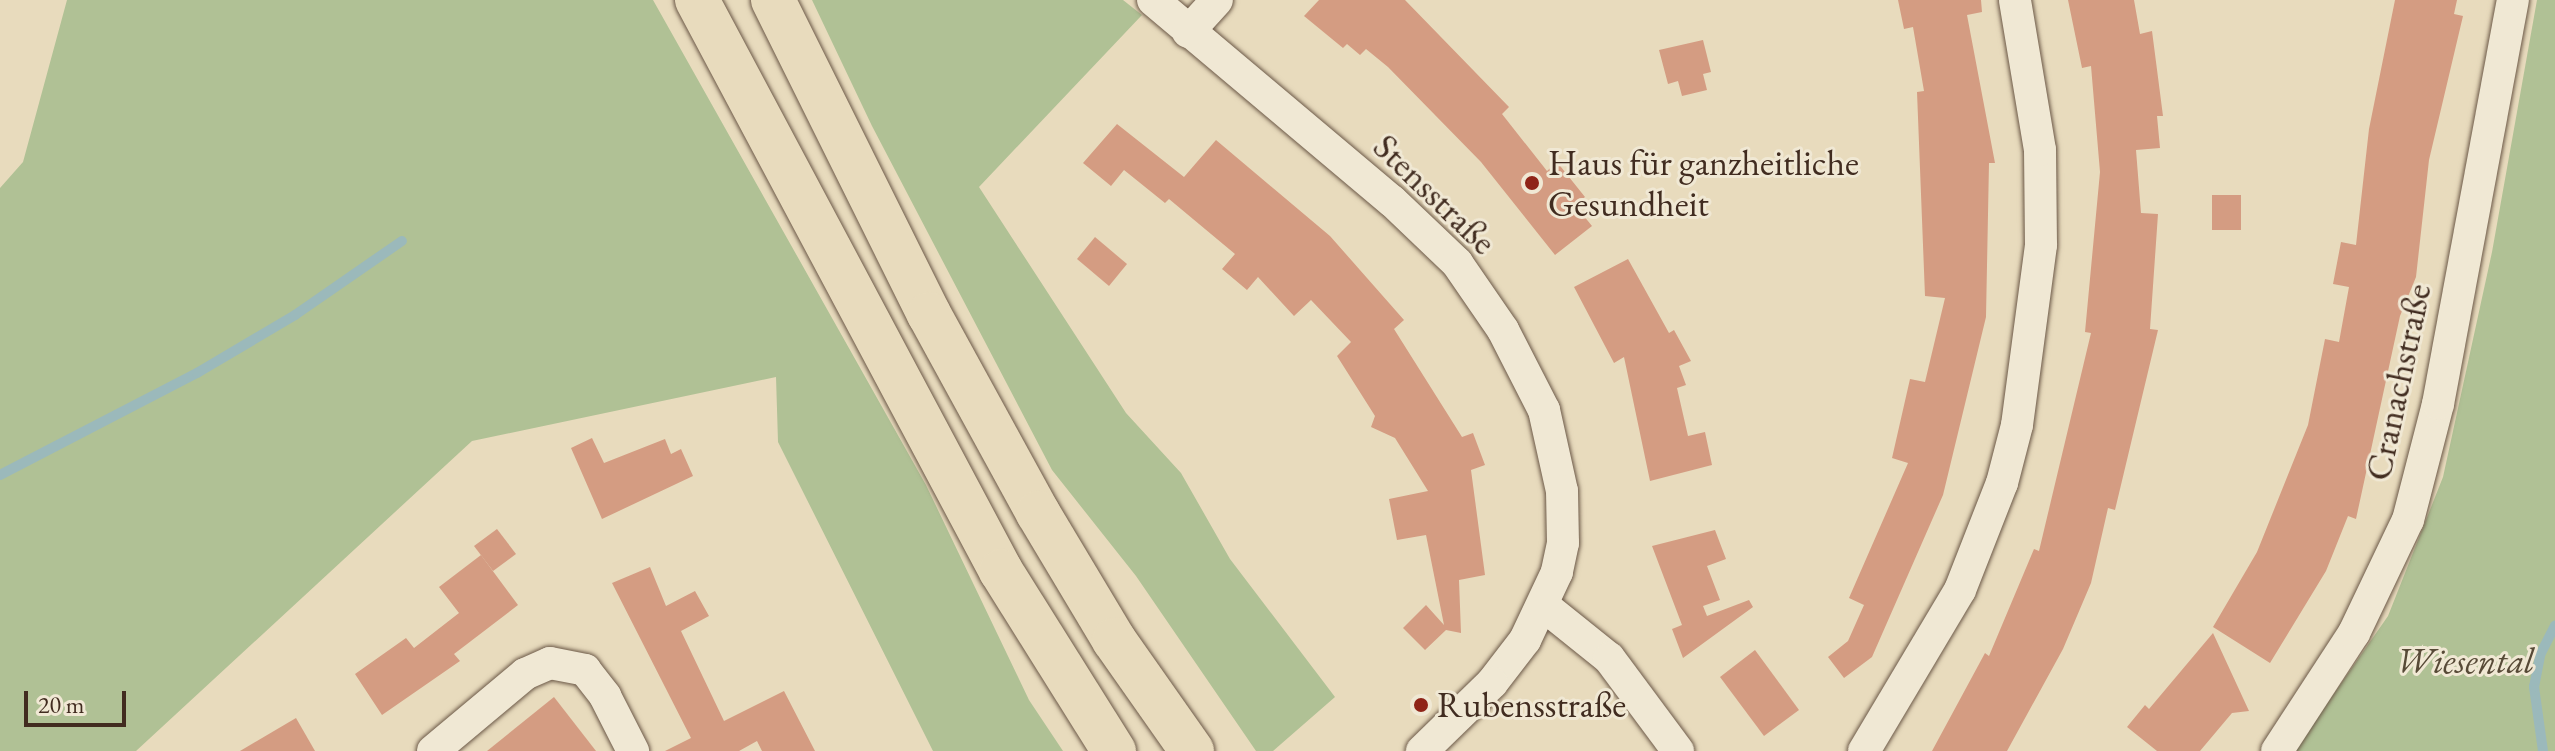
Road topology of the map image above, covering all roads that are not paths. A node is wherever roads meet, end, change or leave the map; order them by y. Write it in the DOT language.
graph roads {
  1 [pos="697,0"];
  2 [pos="773,0"];
  3 [pos="1153,0"];
  4 [pos="1217,0"];
  5 [pos="2015,0"];
  6 [pos="2513,0"];
  7 [pos="1188,32"];
  8 [pos="1544,606"];
  9 [pos="433,751"];
  10 [pos="633,751"];
  11 [pos="1114,751"];
  12 [pos="1192,751"];
  13 [pos="1422,751"];
  14 [pos="1678,751"];
  15 [pos="1864,751"];
  16 [pos="2277,751"];
  1 -- 11 [label="highway"];
  2 -- 12 [label="highway"];
  3 -- 7 [label="street, Stensstraße"];
  4 -- 7 [label="street"];
  5 -- 15 [label="street"];
  6 -- 16 [label="street, Cranachstraße"];
  7 -- 8 [label="street, Stensstraße"];
  8 -- 13 [label="street, Stensstraße"];
  8 -- 14 [label="street"];
  9 -- 10 [label="street"];
}
